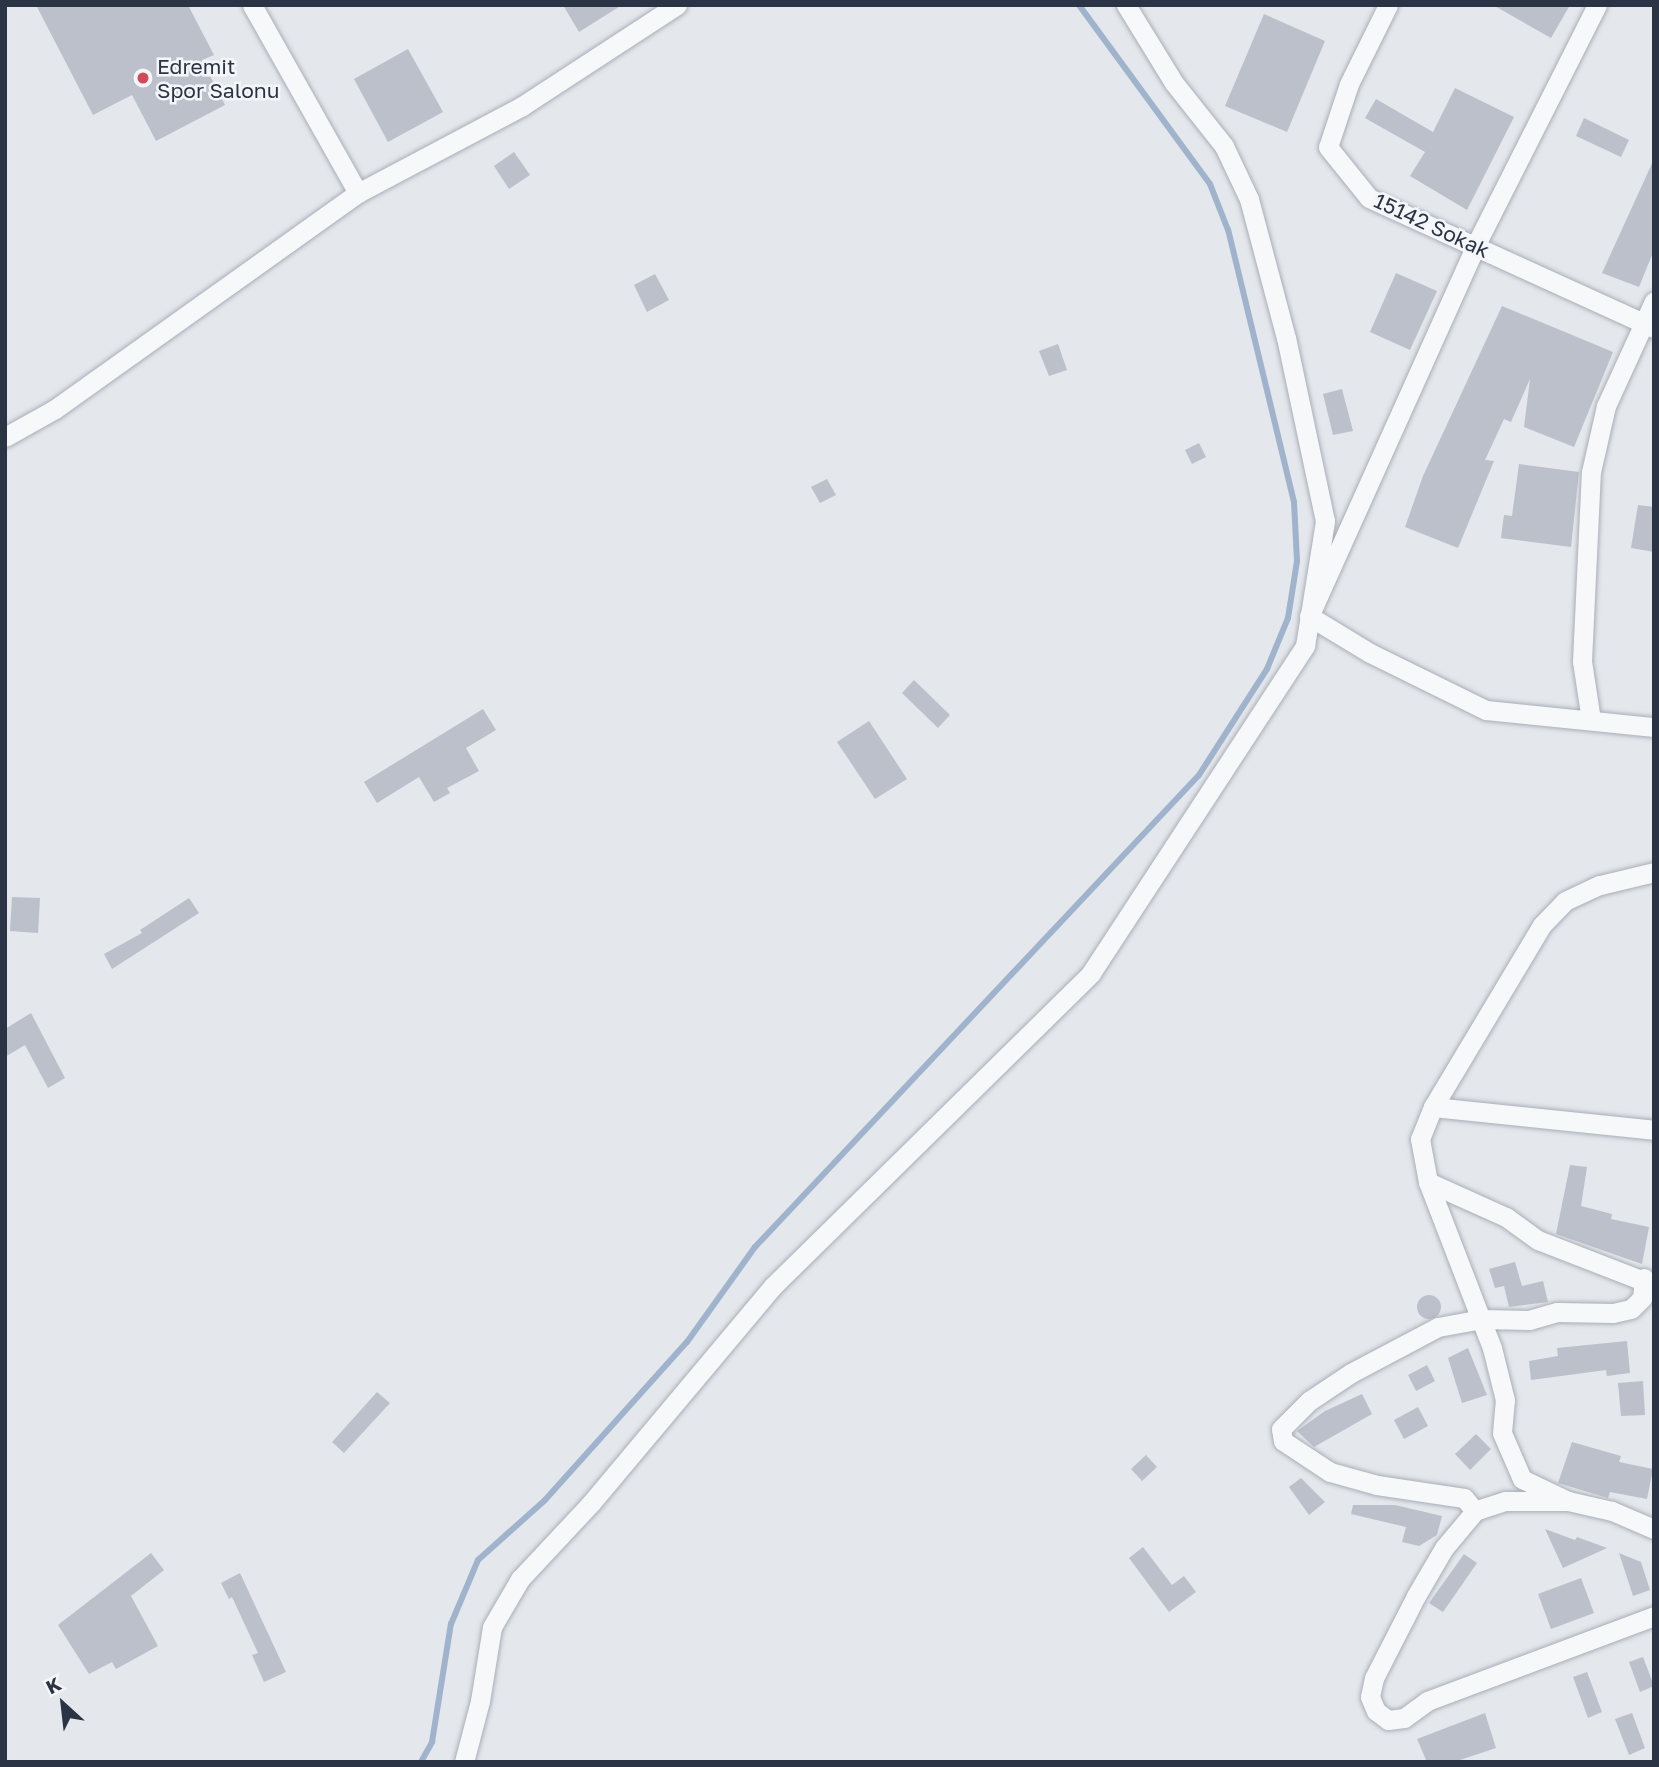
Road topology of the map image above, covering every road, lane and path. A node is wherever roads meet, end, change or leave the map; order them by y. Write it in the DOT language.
graph roads {
  1 [pos="252,5"];
  2 [pos="677,5"];
  3 [pos="1126,5"];
  4 [pos="1388,5"];
  5 [pos="1597,5"];
  6 [pos="358,193"];
  7 [pos="1476,245"];
  8 [pos="1654,301"];
  9 [pos="1649,326"];
  10 [pos="5,437"];
  11 [pos="1309,616"];
  12 [pos="1591,720"];
  13 [pos="1654,727"];
  14 [pos="1654,872"];
  15 [pos="1433,1107"];
  16 [pos="1654,1130"];
  17 [pos="1428,1182"];
  18 [pos="1649,1282"];
  19 [pos="1482,1319"];
  20 [pos="1568,1501"];
  21 [pos="1475,1511"];
  22 [pos="1654,1529"];
  23 [pos="1654,1616"];
  24 [pos="464,1762"];
  1 -- 6 [label="street"];
  2 -- 6 [label="street"];
  3 -- 11 [label="street"];
  4 -- 7 [label="street, 15142 Sokak"];
  5 -- 7 [label="street"];
  6 -- 10 [label="street"];
  7 -- 9 [label="street, 15142 Sokak"];
  7 -- 11 [label="street"];
  8 -- 9 [label="street"];
  9 -- 12 [label="street"];
  11 -- 12 [label="street"];
  11 -- 24 [label="street"];
  12 -- 13 [label="street"];
  14 -- 15 [label="street"];
  15 -- 16 [label="street"];
  15 -- 17 [label="street"];
  17 -- 18 [label="street"];
  17 -- 19 [label="street"];
  18 -- 19 [label="street"];
  19 -- 20 [label="street"];
  19 -- 21 [label="street"];
  20 -- 21 [label="street"];
  20 -- 22 [label="street"];
  21 -- 23 [label="street"];
}
